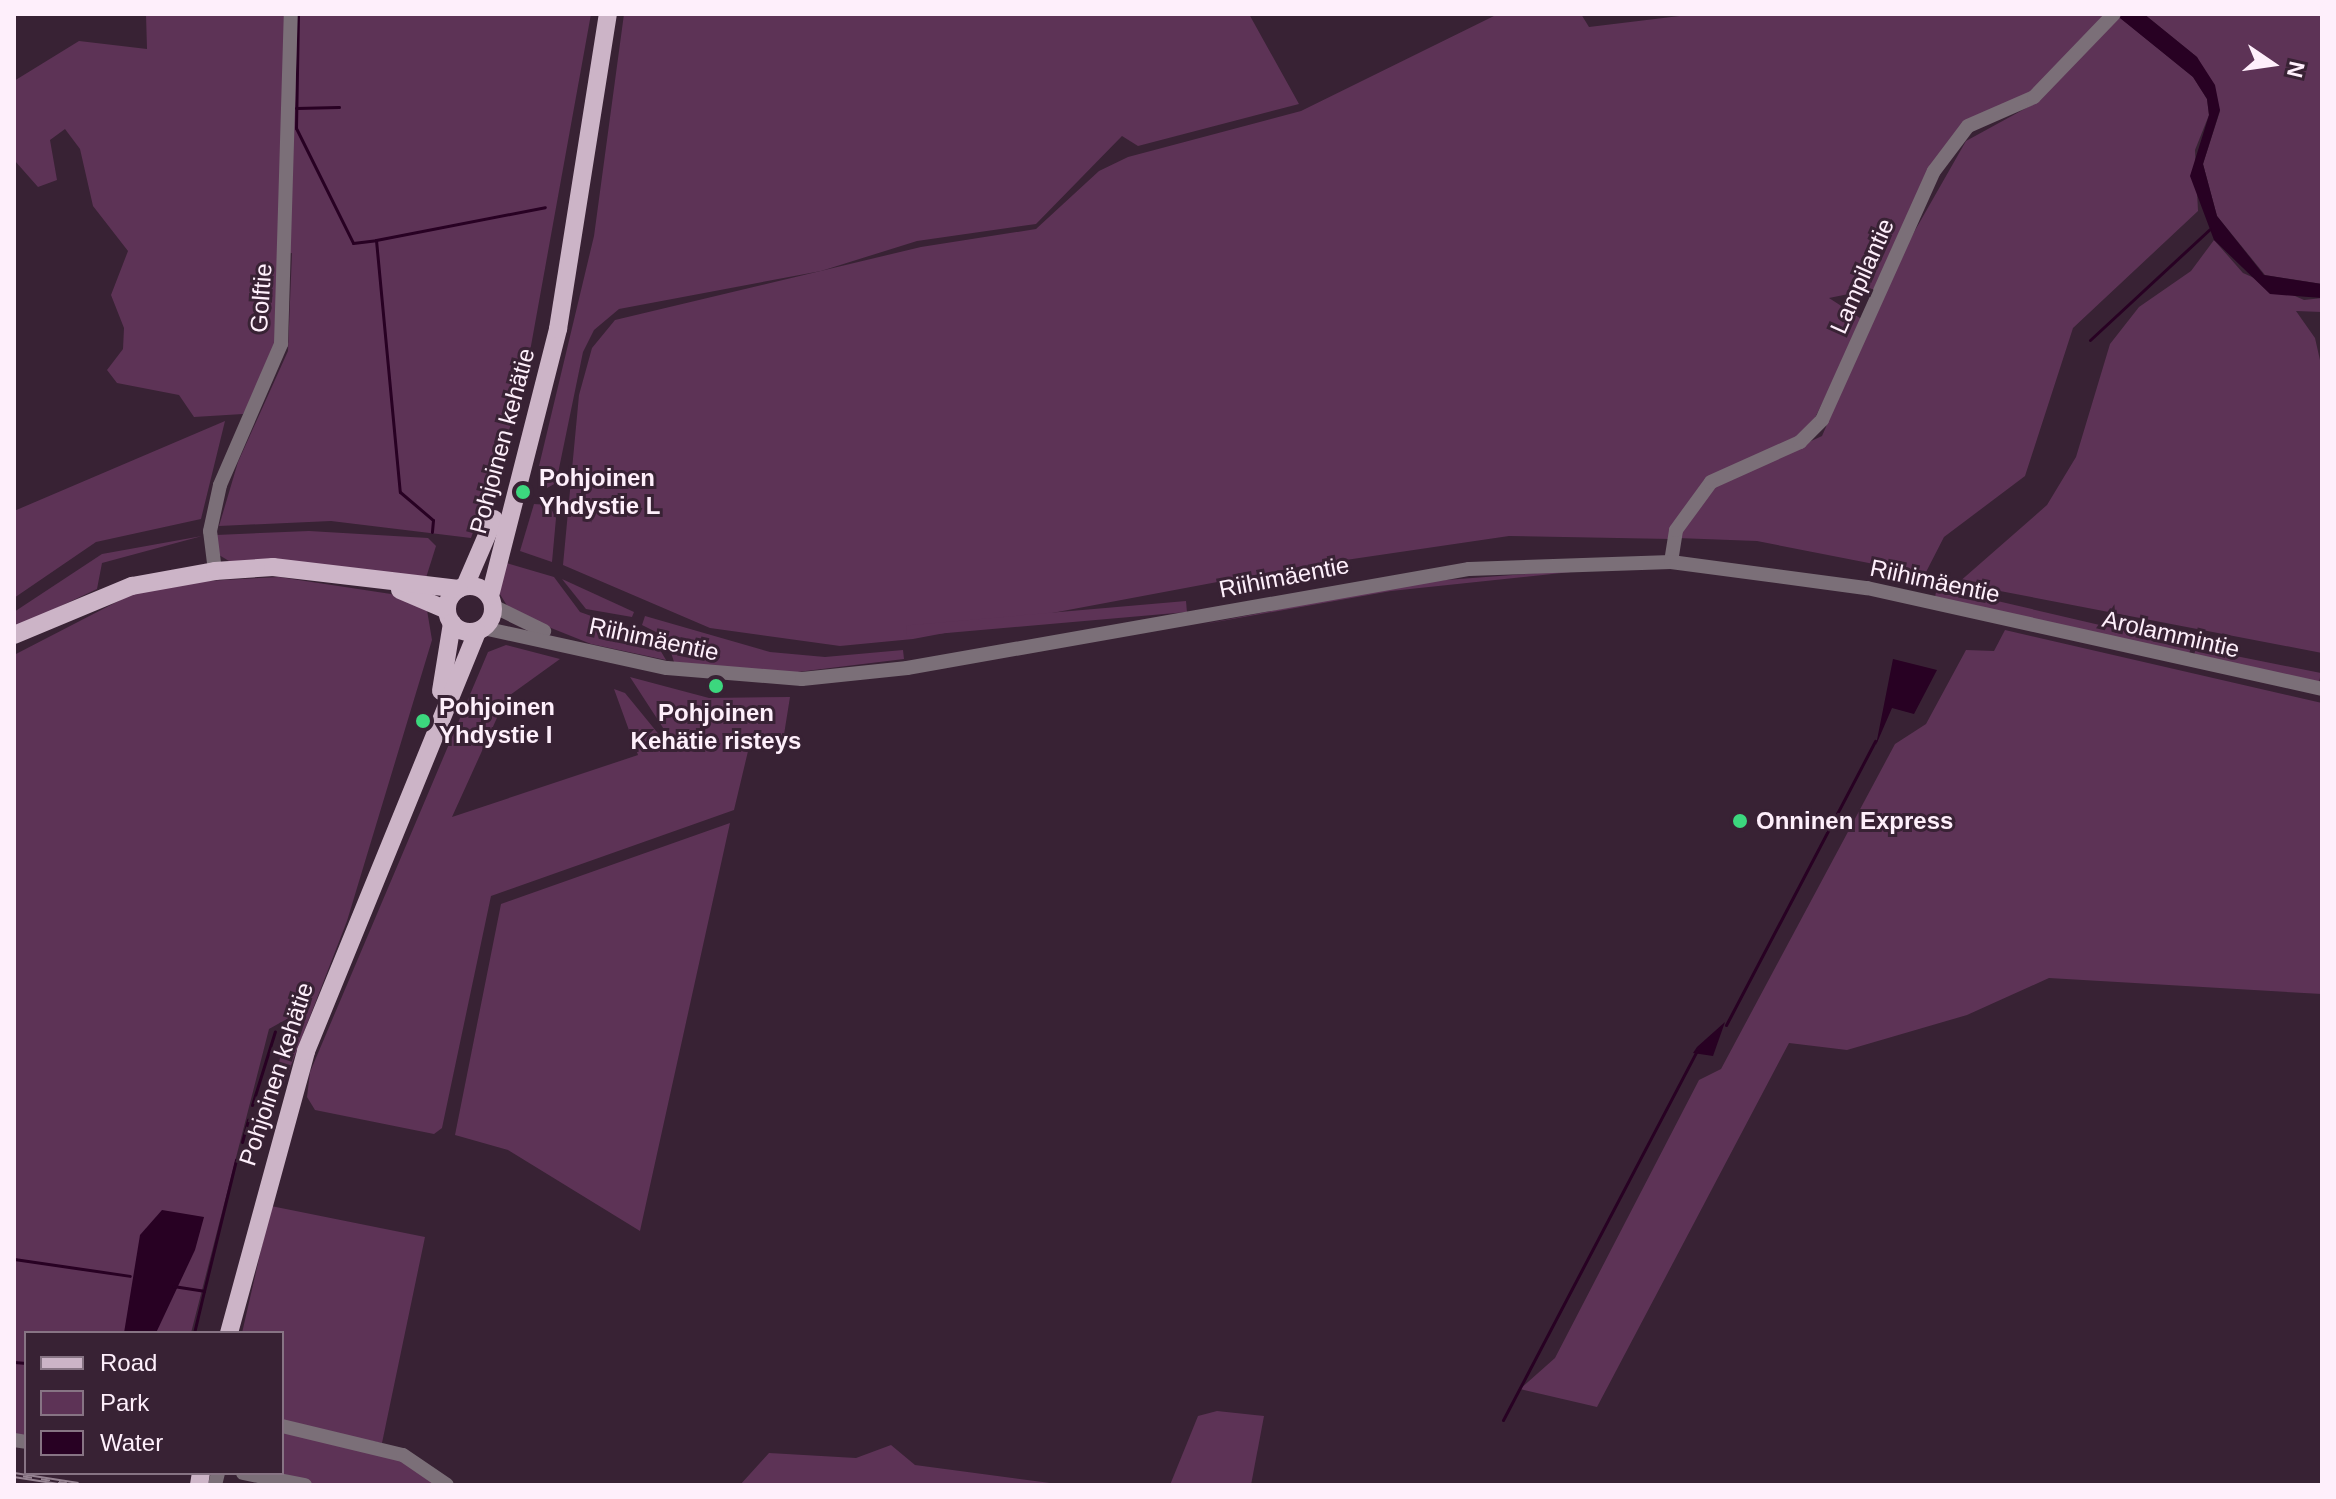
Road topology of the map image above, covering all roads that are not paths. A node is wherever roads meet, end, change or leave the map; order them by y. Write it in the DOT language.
graph roads {
  1 [pos="291,14"];
  2 [pos="608,14"];
  3 [pos="2114,14"];
  4 [pos="561,298"];
  5 [pos="1671,562"];
  6 [pos="215,571"];
  7 [pos="375,580"];
  8 [pos="462,588"];
  9 [pos="491,601"];
  10 [pos="450,616"];
  11 [pos="2010,619"];
  12 [pos="480,629"];
  13 [pos="14,635"];
  14 [pos="569,643"];
  15 [pos="2322,689"];
  16 [pos="390,837"];
  17 [pos="230,1331"];
  18 [pos="284,1426"];
  19 [pos="253,1475"];
  20 [pos="305,1485"];
  21 [pos="447,1485"];
  1 -- 6 [label="street, Golftie"];
  2 -- 4 [label="main road, Pohjoinen kehätie"];
  3 -- 5 [label="street, Lampilantie"];
  4 -- 8 [label="main road, Pohjoinen kehätie"];
  4 -- 9 [label="main road, Pohjoinen kehätie"];
  5 -- 11 [label="street, Riihimäentie"];
  5 -- 14 [label="street, Riihimäentie"];
  6 -- 7 [label="main road"];
  6 -- 13 [label="main road"];
  7 -- 8 [label="main road"];
  7 -- 10 [label="main road"];
  8 -- 9 [label="main road"];
  8 -- 10 [label="main road, Pohjoinen kehätie"];
  9 -- 12 [label="main road, Pohjoinen kehätie"];
  9 -- 14 [label="street, Riihimäentie"];
  10 -- 12 [label="main road"];
  10 -- 16 [label="main road, Pohjoinen kehätie"];
  11 -- 15 [label="street, Arolammintie"];
  12 -- 14 [label="street, Riihimäentie"];
  12 -- 16 [label="main road, Pohjoinen kehätie"];
  16 -- 17 [label="main road, Pohjoinen kehätie"];
  18 -- 21 [label="street"];
  19 -- 20 [label="street"];
}
